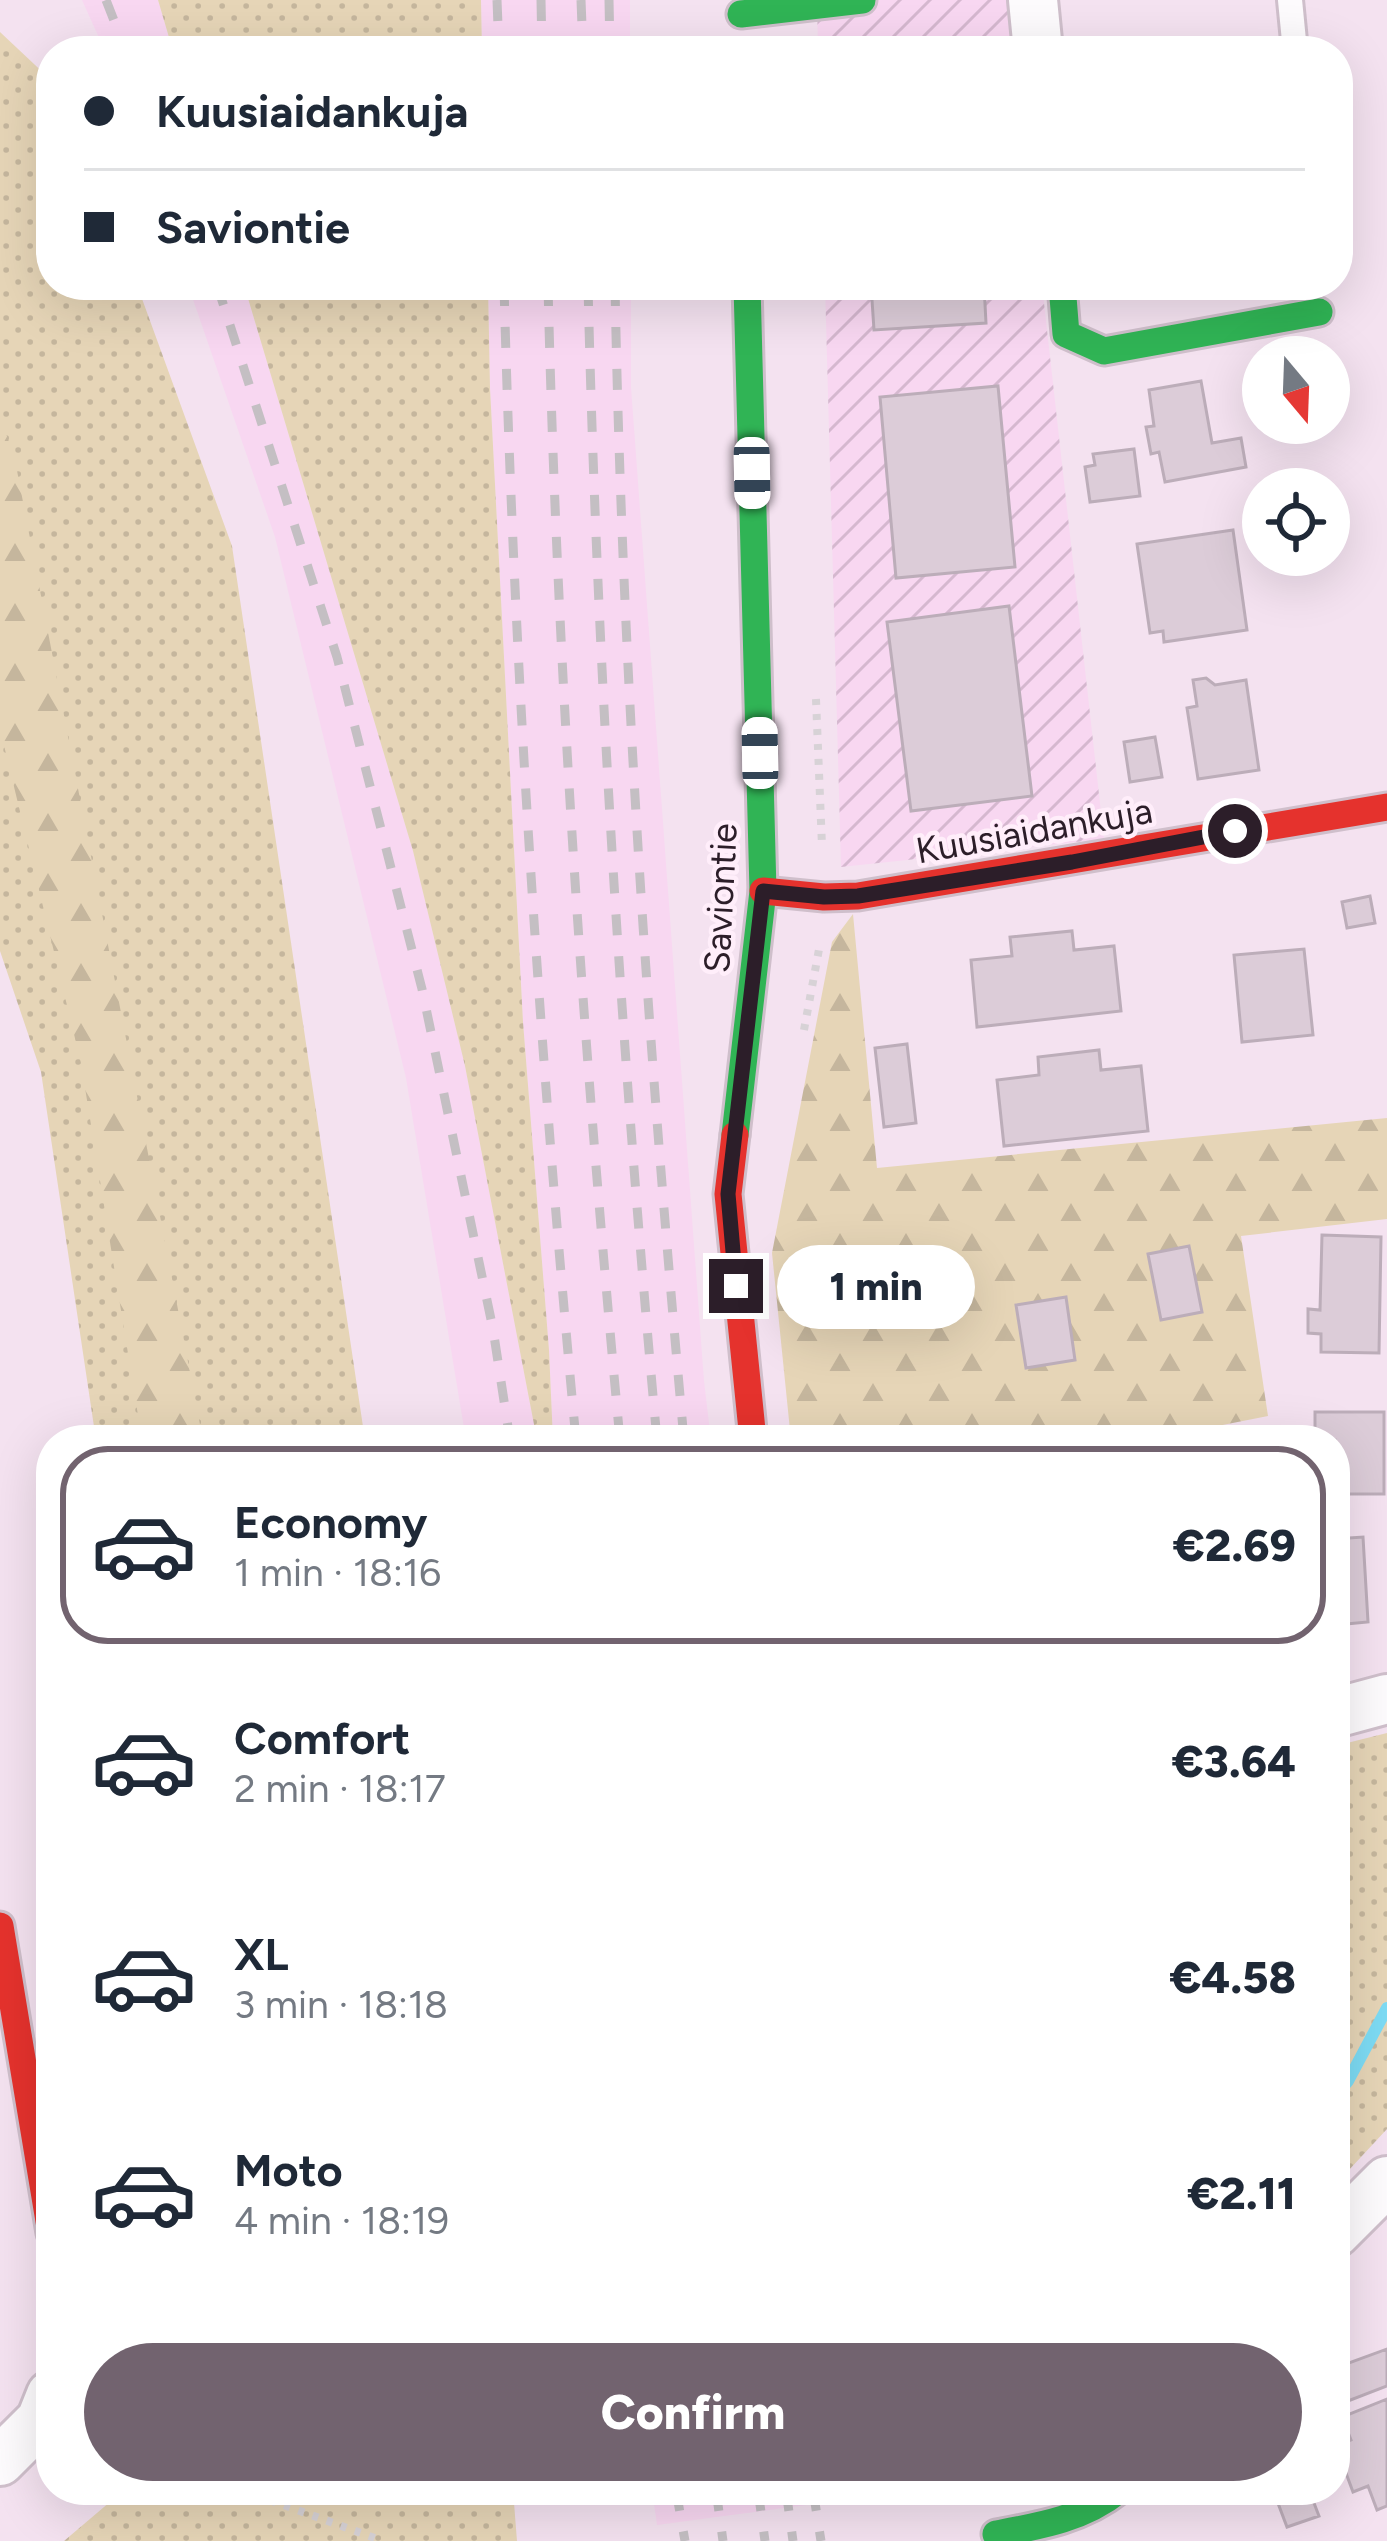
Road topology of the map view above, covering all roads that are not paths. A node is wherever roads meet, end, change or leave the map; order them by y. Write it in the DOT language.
graph roads {
  1 [pos="862,0"];
  2 [pos="1034,0"];
  3 [pos="1290,0"];
  4 [pos="741,16"];
  5 [pos="1037,36"];
  6 [pos="1294,36"];
  7 [pos="747,300"];
  8 [pos="1063,300"];
  9 [pos="1311,300"];
  10 [pos="1387,807"];
  11 [pos="763,891"];
  12 [pos="751,1425"];
  13 [pos="1387,1699"];
  14 [pos="1350,1709"];
  15 [pos="0,1926"];
  16 [pos="36,2143"];
  17 [pos="1387,2181"];
  18 [pos="1350,2218"];
  19 [pos="36,2425"];
  20 [pos="0,2461"];
  21 [pos="1103,2505"];
  22 [pos="1042,2524"];
  23 [pos="995,2529"];
  1 -- 4 [label="street"];
  2 -- 5 [label="street"];
  3 -- 6 [label="lane"];
  7 -- 11 [label="street, Saviontie"];
  8 -- 9 [label="street"];
  10 -- 11 [label="street, Kuusiaidankuja"];
  11 -- 12 [label="street, Saviontie"];
  13 -- 14 [label="street"];
  15 -- 16 [label="street"];
  17 -- 18 [label="street"];
  19 -- 20 [label="street"];
  21 -- 22 [label="street"];
  22 -- 23 [label="street"];
}
